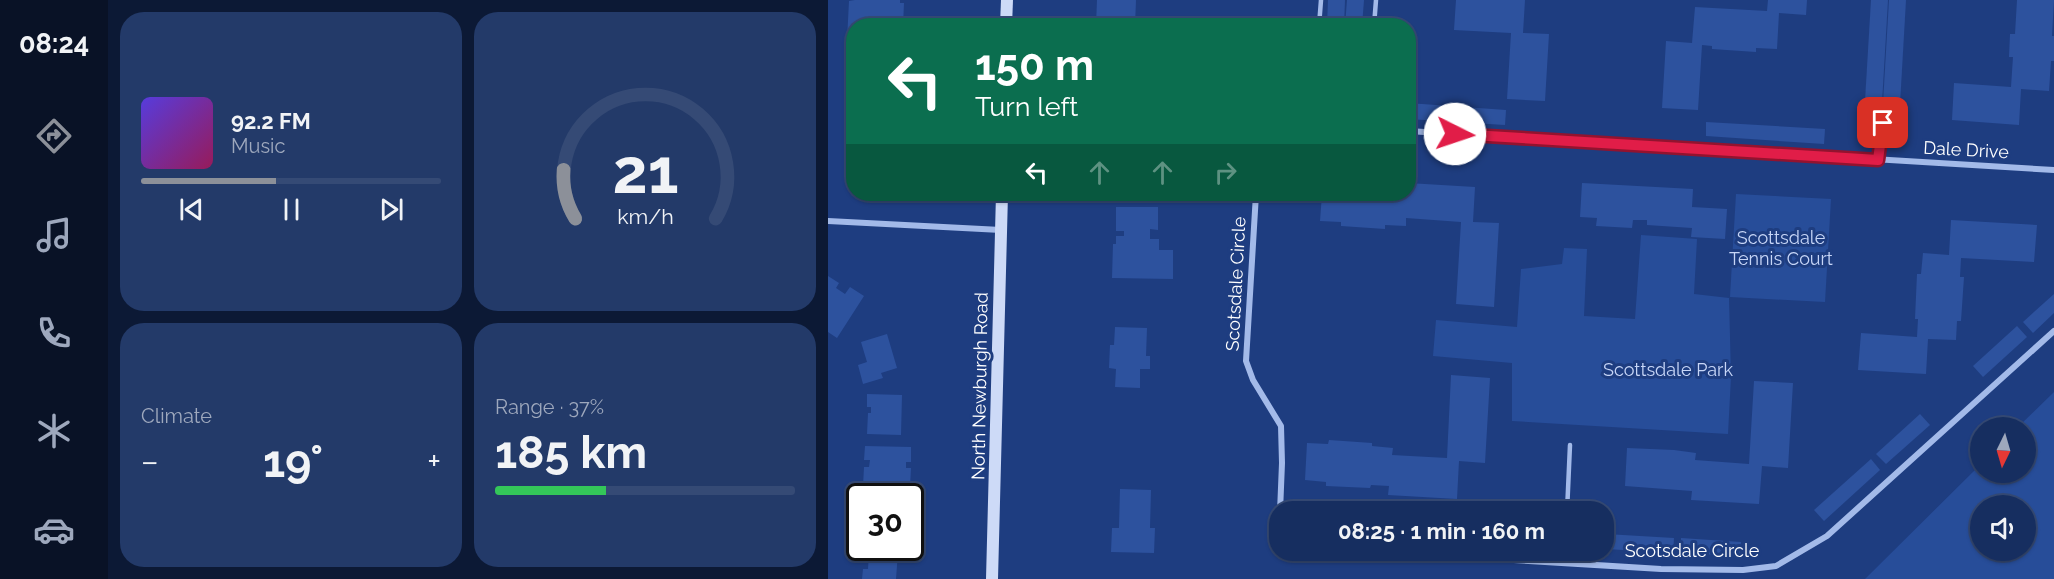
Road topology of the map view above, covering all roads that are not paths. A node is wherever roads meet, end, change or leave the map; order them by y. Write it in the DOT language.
graph roads {
  1 [pos="1007,0"];
  2 [pos="1321,0"];
  3 [pos="1376,0"];
  4 [pos="1006,18"];
  5 [pos="1320,18"];
  6 [pos="1375,18"];
  7 [pos="1883,123"];
  8 [pos="1416,131"];
  9 [pos="1878,160"];
  10 [pos="2054,170"];
  11 [pos="1002,201"];
  12 [pos="1256,201"];
  13 [pos="828,221"];
  14 [pos="1001,230"];
  15 [pos="2054,331"];
  16 [pos="1570,445"];
  17 [pos="1280,501"];
  18 [pos="1567,501"];
  19 [pos="1532,561"];
  20 [pos="1565,563"];
  21 [pos="992,579"];
  1 -- 4 [label="main road"];
  2 -- 5 [label="lane"];
  3 -- 6 [label="lane"];
  7 -- 9 [label="lane"];
  8 -- 9 [label="street, Dale Drive"];
  9 -- 10 [label="street, Dale Drive"];
  11 -- 14 [label="main road, North Newburgh Road"];
  12 -- 17 [label="street, Scotsdale Circle"];
  13 -- 14 [label="street"];
  14 -- 21 [label="main road, North Newburgh Road"];
  15 -- 20 [label="street, Scotsdale Circle"];
  16 -- 18 [label="lane"];
  19 -- 20 [label="street, Scotsdale Circle"];
}
